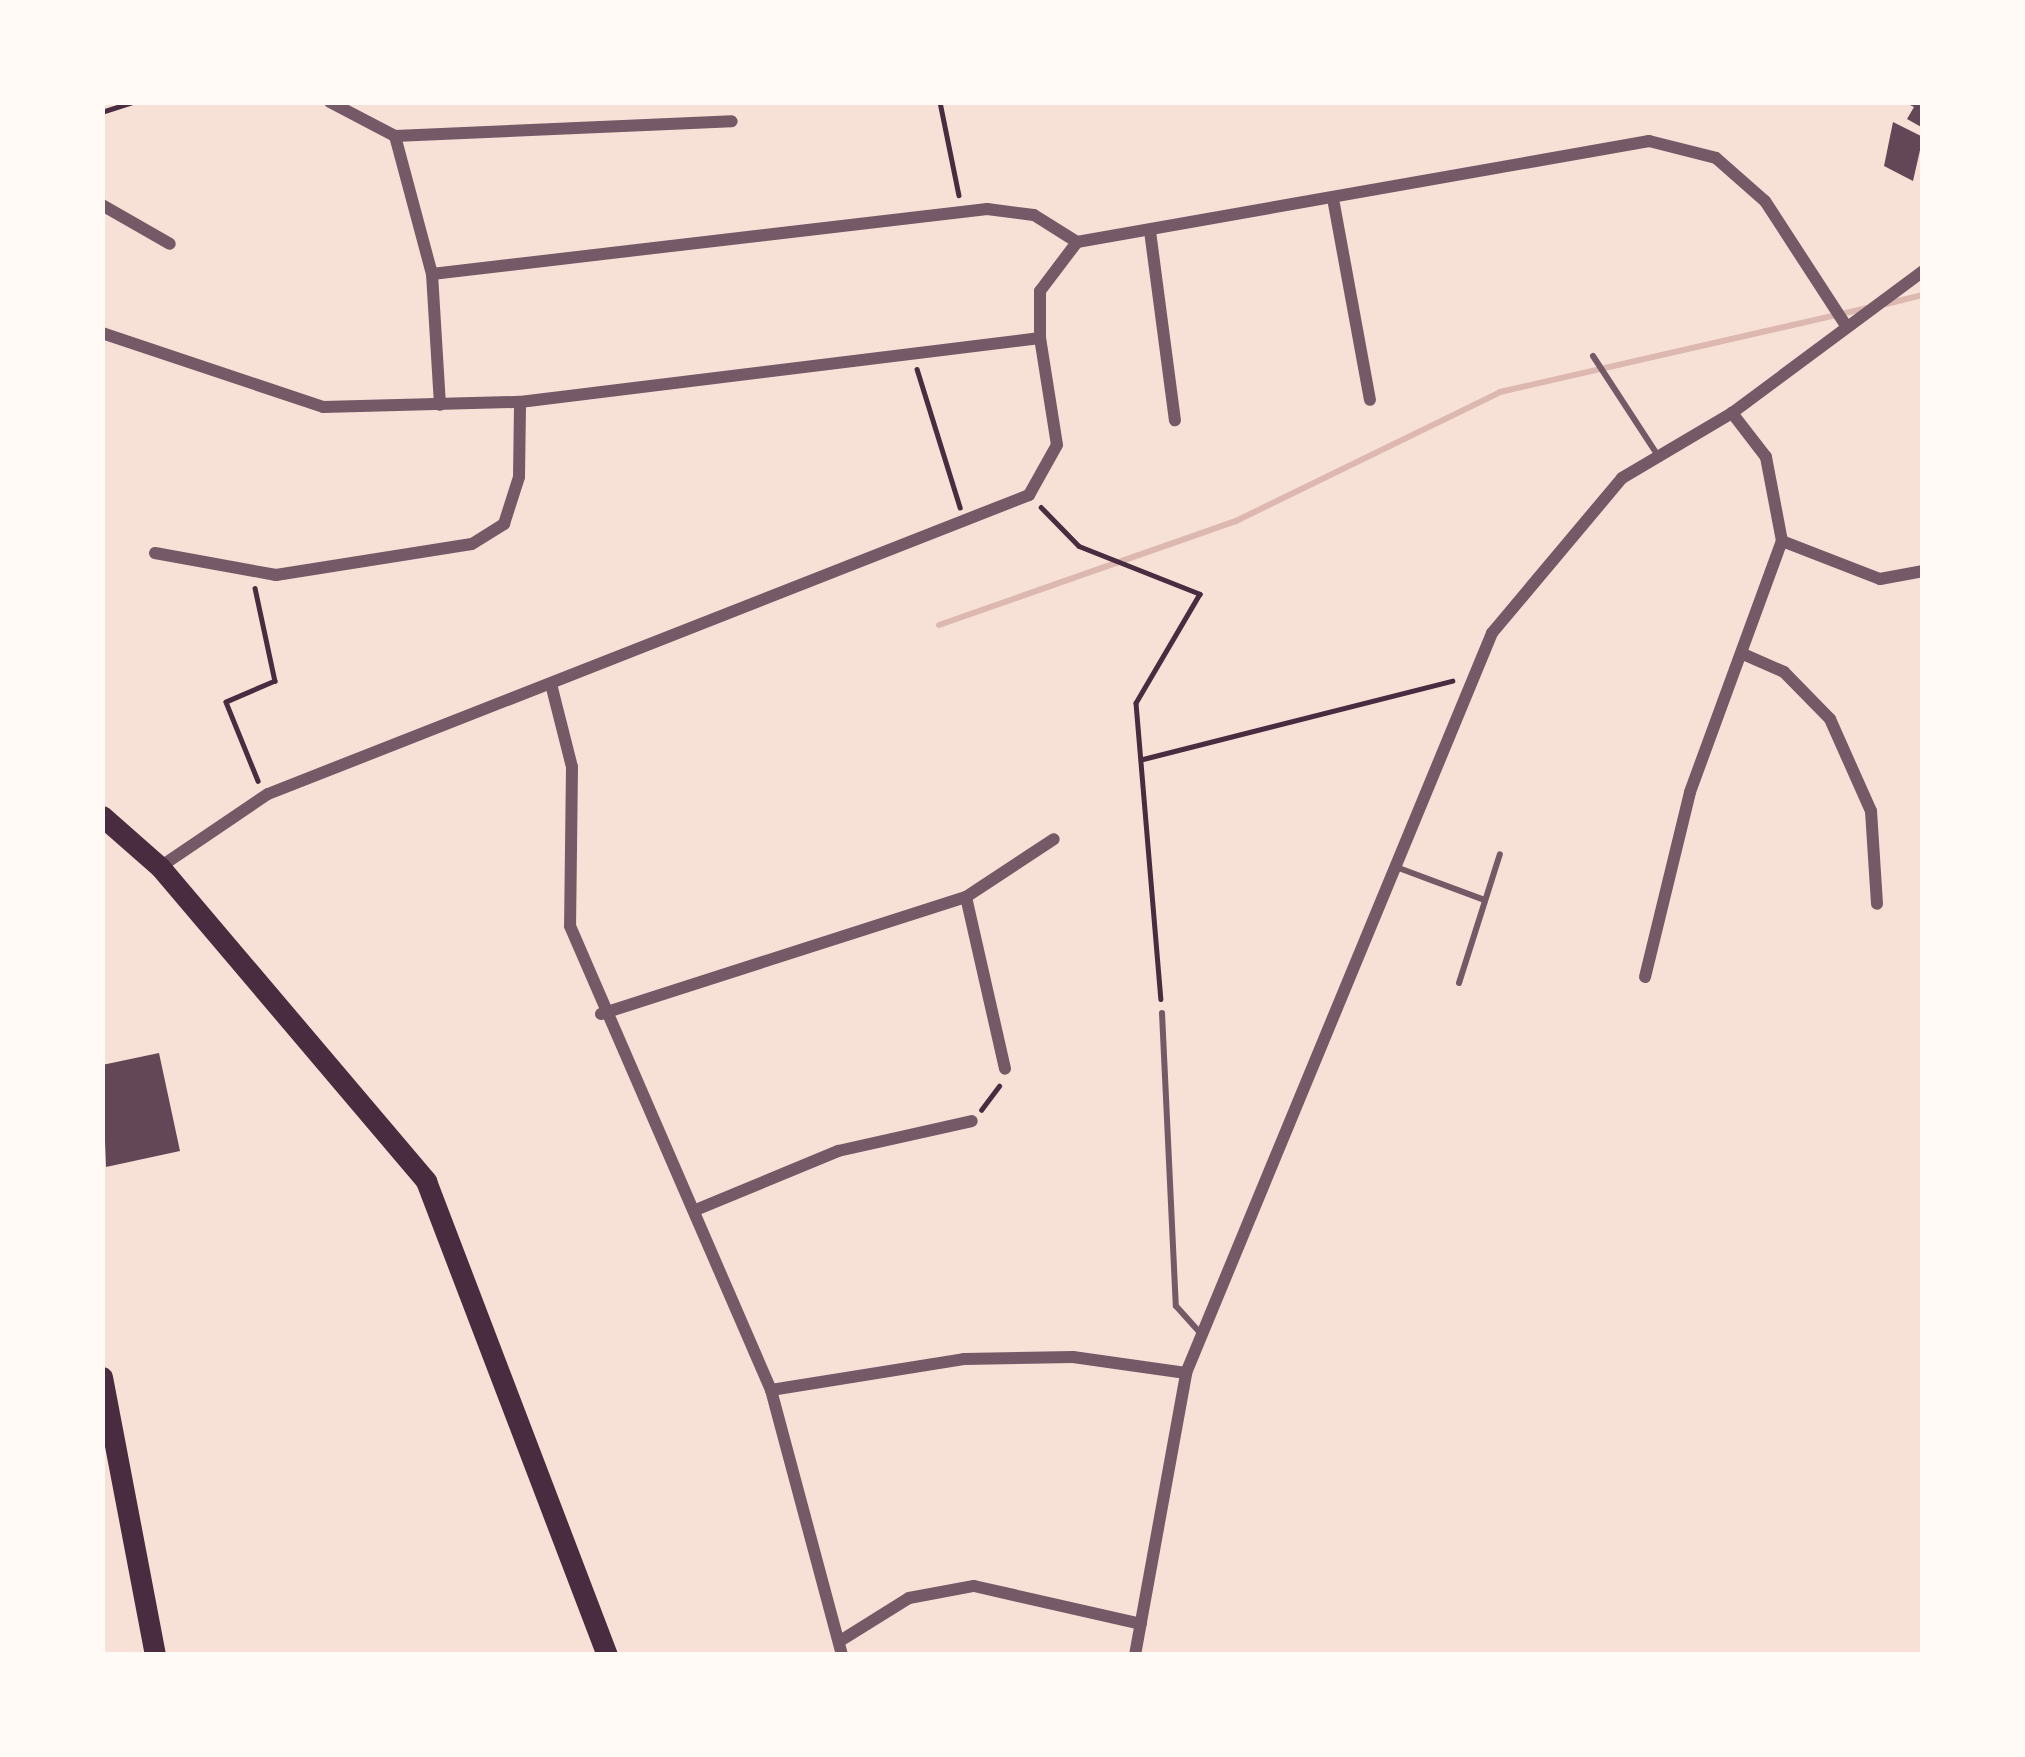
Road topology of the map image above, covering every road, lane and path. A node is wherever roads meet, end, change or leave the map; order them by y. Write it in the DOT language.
graph roads {
  1 [pos="133,102"];
  2 [pos="330,102"];
  3 [pos="940,102"];
  4 [pos="102,112"];
  5 [pos="732,121"];
  6 [pos="395,136"];
  7 [pos="1334,204"];
  8 [pos="102,206"];
  9 [pos="962,212"];
  10 [pos="1150,230"];
  11 [pos="1077,242"];
  12 [pos="170,244"];
  13 [pos="1923,272"];
  14 [pos="432,274"];
  15 [pos="1845,324"];
  16 [pos="102,333"];
  17 [pos="1040,338"];
  18 [pos="911,352"];
  19 [pos="1594,356"];
  20 [pos="1370,400"];
  21 [pos="520,402"];
  22 [pos="440,404"];
  23 [pos="1732,413"];
  24 [pos="1175,420"];
  25 [pos="1655,451"];
  26 [pos="1029,495"];
  27 [pos="964,521"];
  28 [pos="1782,541"];
  29 [pos="155,554"];
  30 [pos="251,570"];
  31 [pos="1923,571"];
  32 [pos="1743,654"];
  33 [pos="1467,678"];
  34 [pos="552,688"];
  35 [pos="1144,759"];
  36 [pos="264,796"];
  37 [pos="102,816"];
  38 [pos="1054,839"];
  39 [pos="1500,854"];
  40 [pos="1393,866"];
  41 [pos="160,867"];
  42 [pos="966,896"];
  43 [pos="1482,899"];
  44 [pos="1877,904"];
  45 [pos="1645,977"];
  46 [pos="1459,983"];
  47 [pos="1162,1013"];
  48 [pos="601,1014"];
  49 [pos="1005,1070"];
  50 [pos="972,1120"];
  51 [pos="698,1209"];
  52 [pos="1201,1334"];
  53 [pos="1186,1373"];
  54 [pos="102,1377"];
  55 [pos="771,1390"];
  56 [pos="1141,1624"];
  57 [pos="841,1648"];
  58 [pos="155,1655"];
  59 [pos="607,1655"];
  60 [pos="1135,1655"];
  1 -- 4 [label="path"];
  2 -- 6 [label="street"];
  3 -- 9 [label="path"];
  5 -- 6 [label="street"];
  6 -- 14 [label="street"];
  7 -- 10 [label="street"];
  7 -- 15 [label="street"];
  7 -- 20 [label="street"];
  8 -- 12 [label="street"];
  9 -- 11 [label="street"];
  9 -- 14 [label="street"];
  10 -- 11 [label="street"];
  10 -- 24 [label="street"];
  11 -- 17 [label="street"];
  13 -- 15 [label="street"];
  14 -- 22 [label="street"];
  15 -- 23 [label="street"];
  16 -- 22 [label="street"];
  17 -- 18 [label="street"];
  17 -- 26 [label="street"];
  18 -- 21 [label="street"];
  18 -- 27 [label="path"];
  19 -- 25 [label="lane"];
  21 -- 22 [label="street"];
  21 -- 30 [label="street"];
  23 -- 25 [label="street"];
  23 -- 28 [label="street"];
  25 -- 33 [label="street"];
  26 -- 27 [label="street"];
  26 -- 35 [label="path"];
  27 -- 34 [label="street"];
  28 -- 31 [label="street"];
  28 -- 32 [label="street"];
  29 -- 30 [label="street"];
  30 -- 36 [label="path"];
  32 -- 44 [label="street"];
  32 -- 45 [label="street"];
  33 -- 35 [label="path"];
  33 -- 40 [label="street"];
  34 -- 36 [label="street"];
  34 -- 48 [label="street"];
  35 -- 47 [label="path"];
  36 -- 41 [label="street"];
  37 -- 41 [label="main road"];
  38 -- 42 [label="street"];
  39 -- 43 [label="lane"];
  40 -- 43 [label="lane"];
  40 -- 52 [label="street"];
  41 -- 59 [label="main road"];
  42 -- 48 [label="street"];
  42 -- 49 [label="street"];
  43 -- 46 [label="lane"];
  47 -- 52 [label="lane"];
  48 -- 51 [label="street"];
  49 -- 50 [label="path"];
  50 -- 51 [label="street"];
  51 -- 55 [label="street"];
  52 -- 53 [label="street"];
  53 -- 55 [label="street"];
  53 -- 56 [label="street"];
  54 -- 58 [label="main road"];
  55 -- 57 [label="street"];
  56 -- 57 [label="street"];
  56 -- 60 [label="street"];
}
